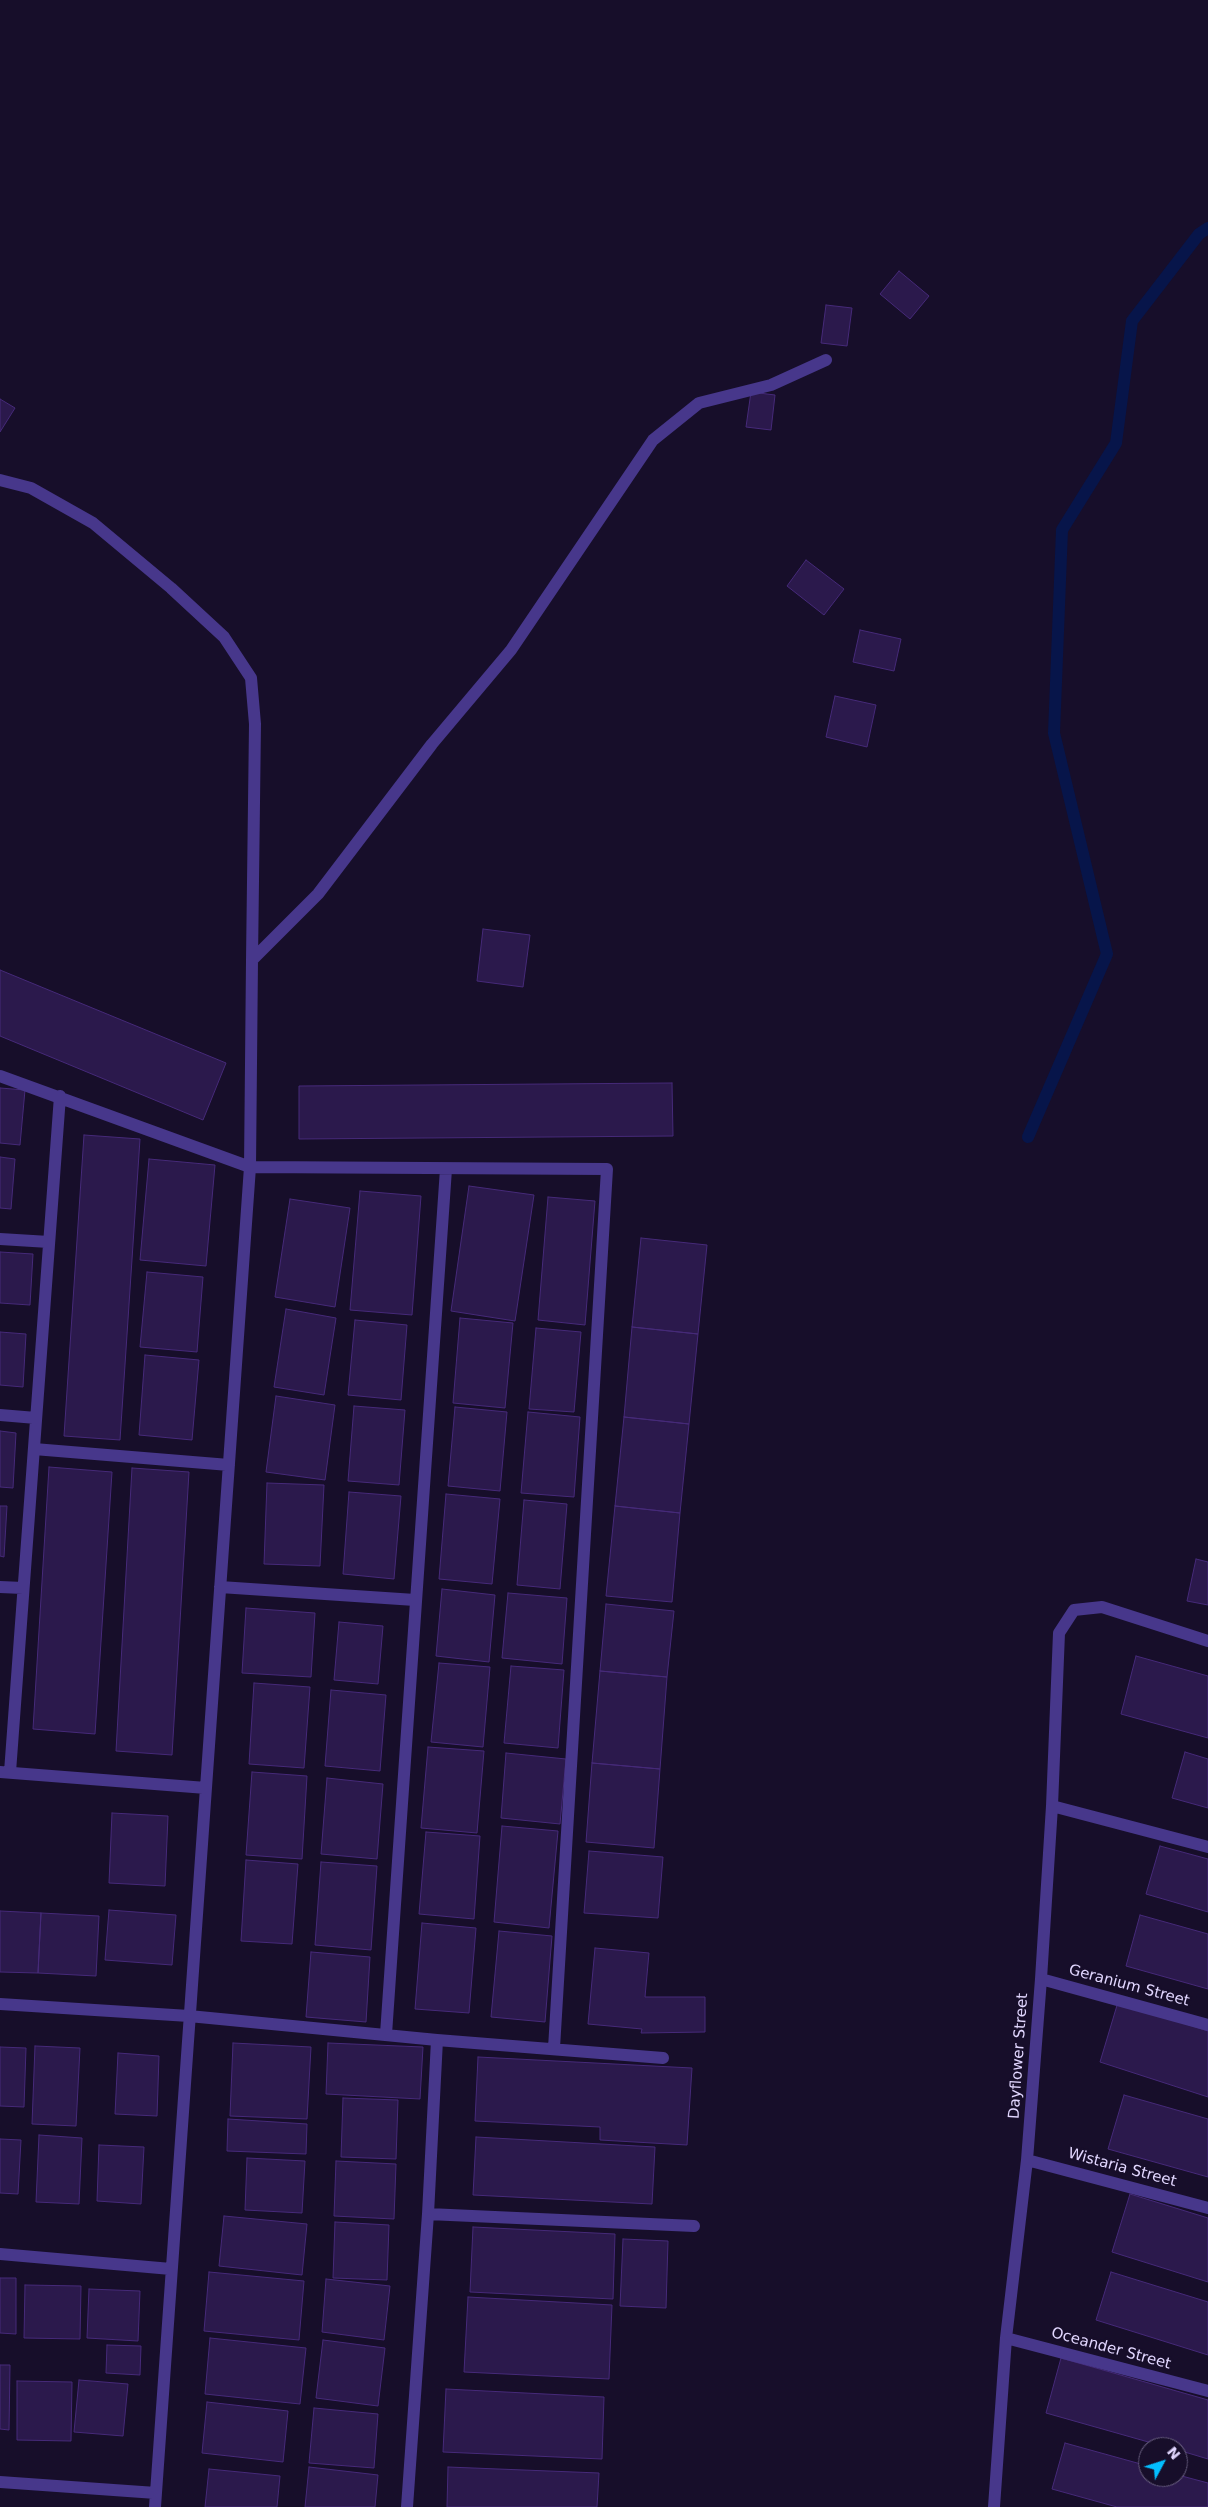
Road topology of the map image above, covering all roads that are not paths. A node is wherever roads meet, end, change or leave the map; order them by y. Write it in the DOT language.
graph roads {
  1 [pos="826,360"];
  2 [pos="0,480"];
  3 [pos="252,960"];
  4 [pos="0,1076"];
  5 [pos="60,1096"];
  6 [pos="250,1167"];
  7 [pos="446,1169"];
  8 [pos="0,1239"];
  9 [pos="49,1242"];
  10 [pos="0,1415"];
  11 [pos="36,1418"];
  12 [pos="34,1449"];
  13 [pos="229,1465"];
  14 [pos="0,1587"];
  15 [pos="220,1587"];
  16 [pos="23,1588"];
  17 [pos="415,1600"];
  18 [pos="1208,1641"];
  19 [pos="5,1772"];
  20 [pos="206,1788"];
  21 [pos="1052,1806"];
  22 [pos="1208,1847"];
  23 [pos="1041,1979"];
  24 [pos="0,2004"];
  25 [pos="190,2016"];
  26 [pos="1208,2025"];
  27 [pos="386,2034"];
  28 [pos="437,2040"];
  29 [pos="554,2048"];
  30 [pos="664,2058"];
  31 [pos="1027,2160"];
  32 [pos="1208,2208"];
  33 [pos="428,2214"];
  34 [pos="694,2226"];
  35 [pos="0,2254"];
  36 [pos="171,2269"];
  37 [pos="1006,2338"];
  38 [pos="1208,2391"];
  39 [pos="0,2482"];
  40 [pos="156,2494"];
  41 [pos="155,2507"];
  42 [pos="407,2507"];
  43 [pos="994,2507"];
  1 -- 3 [label="street"];
  2 -- 3 [label="street"];
  3 -- 6 [label="street"];
  4 -- 5 [label="street"];
  5 -- 6 [label="street"];
  5 -- 9 [label="street"];
  6 -- 7 [label="street"];
  6 -- 13 [label="street"];
  7 -- 17 [label="street"];
  7 -- 29 [label="street"];
  8 -- 9 [label="street"];
  9 -- 11 [label="street"];
  10 -- 11 [label="street"];
  11 -- 12 [label="street"];
  12 -- 13 [label="street"];
  12 -- 16 [label="street"];
  13 -- 15 [label="street"];
  14 -- 16 [label="street"];
  15 -- 17 [label="street"];
  15 -- 20 [label="street"];
  16 -- 19 [label="street"];
  17 -- 27 [label="street"];
  18 -- 21 [label="street, Dayflower Street"];
  19 -- 20 [label="street"];
  20 -- 25 [label="street"];
  21 -- 22 [label="street"];
  21 -- 23 [label="street, Dayflower Street"];
  23 -- 26 [label="street, Geranium Street"];
  23 -- 31 [label="street, Dayflower Street"];
  24 -- 25 [label="street"];
  25 -- 27 [label="street"];
  25 -- 36 [label="street"];
  27 -- 28 [label="street"];
  28 -- 29 [label="street"];
  28 -- 33 [label="street"];
  29 -- 30 [label="street"];
  31 -- 32 [label="street, Wistaria Street"];
  31 -- 37 [label="street, Dayflower Street"];
  33 -- 34 [label="street"];
  33 -- 42 [label="street"];
  35 -- 36 [label="street"];
  36 -- 40 [label="street"];
  37 -- 38 [label="street, Oceander Street"];
  37 -- 43 [label="street, Dayflower Street"];
  39 -- 40 [label="street"];
  40 -- 41 [label="street"];
}
